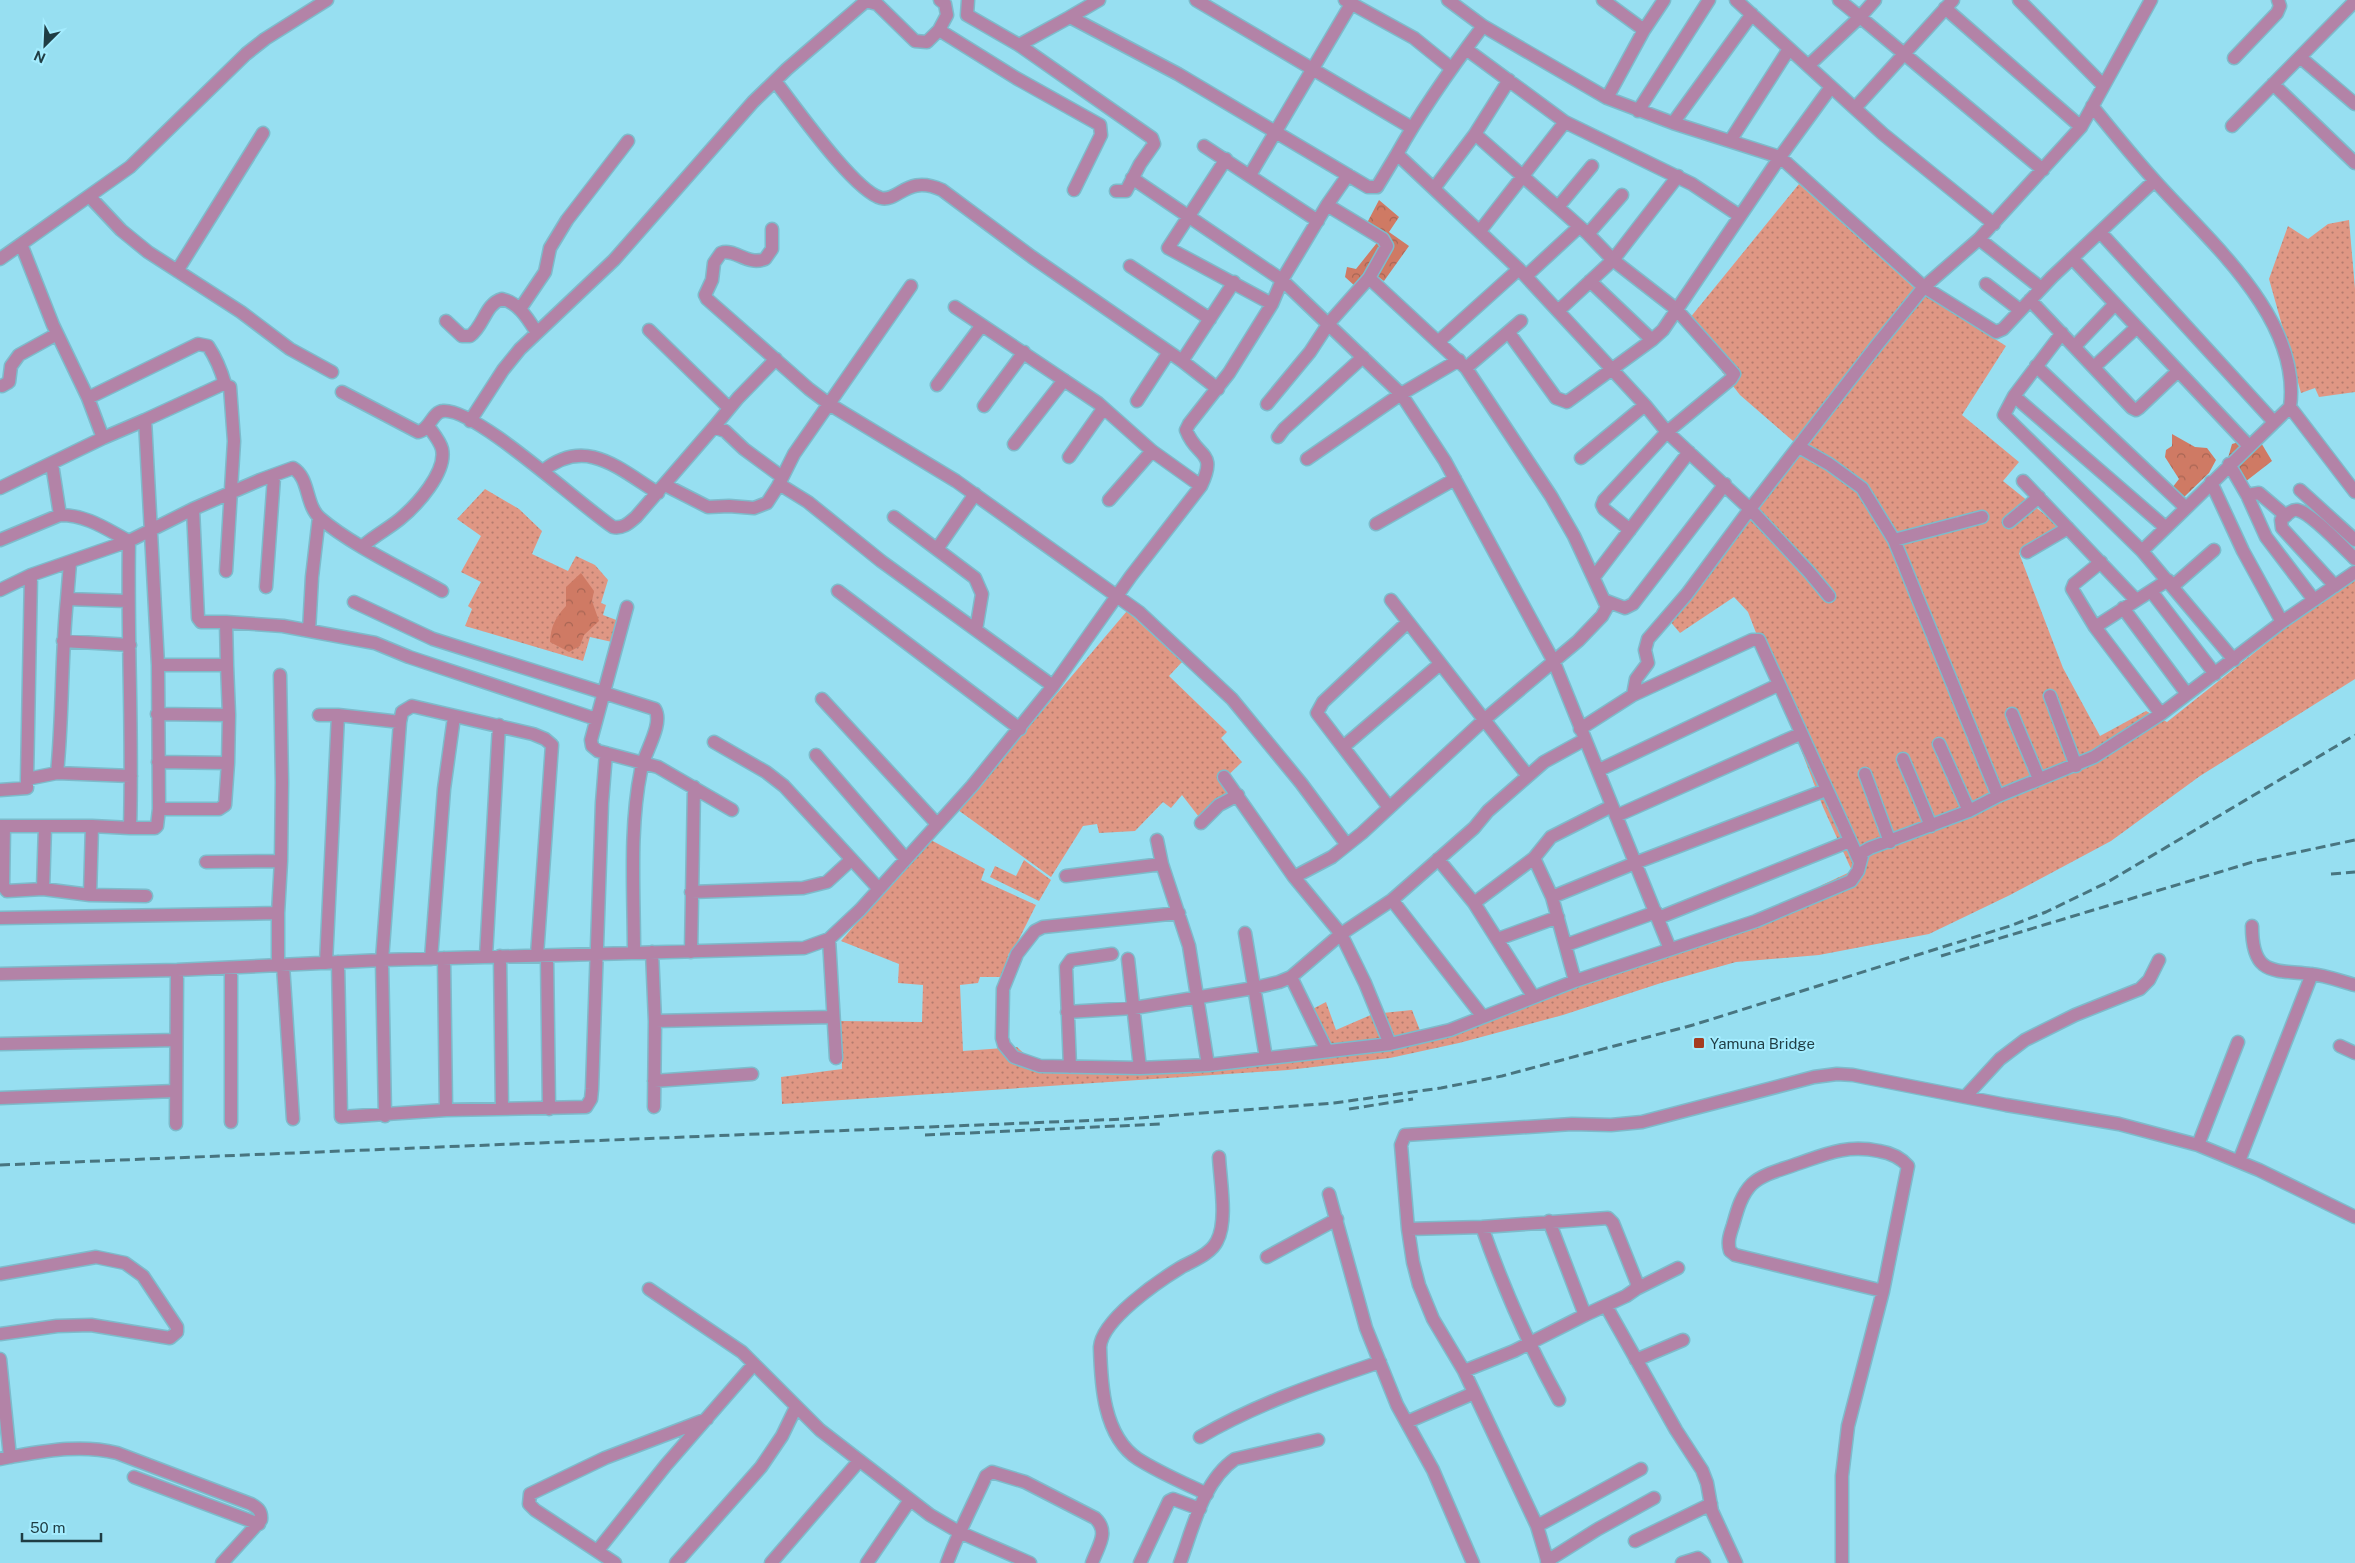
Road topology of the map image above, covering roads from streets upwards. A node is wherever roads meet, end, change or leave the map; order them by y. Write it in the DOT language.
graph roads {
  1 [pos="327,0"];
  2 [pos="1099,0"];
  3 [pos="1196,0"];
  4 [pos="1448,0"];
  5 [pos="1603,0"];
  6 [pos="1664,0"];
  7 [pos="1709,0"];
  8 [pos="1736,0"];
  9 [pos="1839,0"];
  10 [pos="1875,0"];
  11 [pos="2019,0"];
  12 [pos="2151,0"];
  13 [pos="2278,0"];
  14 [pos="2355,1"];
  15 [pos="1348,2"];
  16 [pos="1949,4"];
  17 [pos="944,5"];
  18 [pos="967,6"];
  19 [pos="1752,14"];
  20 [pos="1070,17"];
  21 [pos="1860,17"];
  22 [pos="1483,26"];
  23 [pos="939,30"];
  24 [pos="1644,30"];
  25 [pos="1019,45"];
  26 [pos="1466,49"];
  27 [pos="1789,49"];
  28 [pos="1904,55"];
  29 [pos="2234,58"];
  30 [pos="2301,58"];
  31 [pos="1809,65"];
  32 [pos="1451,68"];
  33 [pos="1314,69"];
  34 [pos="1509,80"];
  35 [pos="775,81"];
  36 [pos="2273,84"];
  37 [pos="2102,86"];
  38 [pos="1831,87"];
  39 [pos="1607,98"];
  40 [pos="2355,104"];
  41 [pos="2092,106"];
  42 [pos="1855,108"];
  43 [pos="1638,111"];
  44 [pos="1566,122"];
  45 [pos="1673,123"];
  46 [pos="2232,126"];
  47 [pos="2081,127"];
  48 [pos="1412,128"];
  49 [pos="1274,131"];
  50 [pos="263,133"];
  51 [pos="1475,134"];
  52 [pos="628,140"];
  53 [pos="1730,141"];
  54 [pos="1204,146"];
  55 [pos="1397,154"];
  56 [pos="1780,157"];
  57 [pos="1226,159"];
  58 [pos="2355,163"];
  59 [pos="1592,166"];
  60 [pos="2043,170"];
  61 [pos="1250,175"];
  62 [pos="1348,175"];
  63 [pos="1524,176"];
  64 [pos="1678,176"];
  65 [pos="1132,178"];
  66 [pos="2154,181"];
  67 [pos="1434,187"];
  68 [pos="1074,190"];
  69 [pos="1116,191"];
  70 [pos="1622,195"];
  71 [pos="90,197"];
  72 [pos="1327,205"];
  73 [pos="1558,207"];
  74 [pos="1740,216"];
  75 [pos="1190,218"];
  76 [pos="1318,221"];
  77 [pos="1994,224"];
  78 [pos="772,229"];
  79 [pos="1584,230"];
  80 [pos="1480,231"];
  81 [pos="2100,232"];
  82 [pos="1979,239"];
  83 [pos="21,244"];
  84 [pos="2072,258"];
  85 [pos="0,259"];
  86 [pos="1613,260"];
  87 [pos="1130,266"];
  88 [pos="177,271"];
  89 [pos="1523,272"];
  90 [pos="1370,278"];
  91 [pos="1282,280"];
  92 [pos="1590,281"];
  93 [pos="1234,282"];
  94 [pos="1986,284"];
  95 [pos="911,286"];
  96 [pos="1924,287"];
  97 [pos="2041,288"];
  98 [pos="2030,300"];
  99 [pos="1272,304"];
  100 [pos="2115,304"];
  101 [pos="954,307"];
  102 [pos="1676,308"];
  103 [pos="520,309"];
  104 [pos="2020,310"];
  105 [pos="1558,311"];
  106 [pos="1210,319"];
  107 [pos="446,321"];
  108 [pos="1521,321"];
  109 [pos="1329,323"];
  110 [pos="982,325"];
  111 [pos="2137,327"];
  112 [pos="649,330"];
  113 [pos="537,333"];
  114 [pos="1509,333"];
  115 [pos="2062,333"];
  116 [pos="57,334"];
  117 [pos="1652,340"];
  118 [pos="1439,341"];
  119 [pos="2075,346"];
  120 [pos="1024,352"];
  121 [pos="1169,352"];
  122 [pos="1363,357"];
  123 [pos="776,359"];
  124 [pos="1182,361"];
  125 [pos="1462,364"];
  126 [pos="2036,366"];
  127 [pos="2094,367"];
  128 [pos="1610,369"];
  129 [pos="2178,371"];
  130 [pos="332,372"];
  131 [pos="1064,380"];
  132 [pos="225,384"];
  133 [pos="937,385"];
  134 [pos="2,386"];
  135 [pos="1218,389"];
  136 [pos="342,392"];
  137 [pos="1401,394"];
  138 [pos="2014,396"];
  139 [pos="88,398"];
  140 [pos="1137,401"];
  141 [pos="829,404"];
  142 [pos="1267,404"];
  143 [pos="1645,405"];
  144 [pos="984,406"];
  145 [pos="2290,407"];
  146 [pos="729,408"];
  147 [pos="1104,409"];
  148 [pos="146,420"];
  149 [pos="470,421"];
  150 [pos="2274,422"];
  151 [pos="428,426"];
  152 [pos="714,427"];
  153 [pos="1667,432"];
  154 [pos="1278,437"];
  155 [pos="103,438"];
  156 [pos="1014,444"];
  157 [pos="2249,446"];
  158 [pos="1798,447"];
  159 [pos="1152,451"];
  160 [pos="1690,452"];
  161 [pos="1069,457"];
  162 [pos="1581,458"];
  163 [pos="1307,459"];
  164 [pos="52,464"];
  165 [pos="2229,464"];
  166 [pos="543,471"];
  167 [pos="274,477"];
  168 [pos="1455,479"];
  169 [pos="781,480"];
  170 [pos="2023,481"];
  171 [pos="2210,482"];
  172 [pos="1725,484"];
  173 [pos="1201,486"];
  174 [pos="0,488"];
  175 [pos="661,489"];
  176 [pos="2300,490"];
  177 [pos="2355,492"];
  178 [pos="232,493"];
  179 [pos="975,494"];
  180 [pos="2247,496"];
  181 [pos="2039,497"];
  182 [pos="1109,500"];
  183 [pos="2185,507"];
  184 [pos="194,509"];
  185 [pos="1750,509"];
  186 [pos="60,515"];
  187 [pos="2286,516"];
  188 [pos="319,517"];
  189 [pos="894,517"];
  190 [pos="1982,517"];
  191 [pos="2009,522"];
  192 [pos="1376,524"];
  193 [pos="2165,527"];
  194 [pos="2068,528"];
  195 [pos="152,529"];
  196 [pos="1630,530"];
  197 [pos="0,540"];
  198 [pos="1894,540"];
  199 [pos="2355,540"];
  200 [pos="129,541"];
  201 [pos="363,546"];
  202 [pos="937,549"];
  203 [pos="2214,550"];
  204 [pos="2142,551"];
  205 [pos="2027,552"];
  206 [pos="2355,559"];
  207 [pos="2101,562"];
  208 [pos="70,563"];
  209 [pos="226,571"];
  210 [pos="2355,572"];
  211 [pos="31,575"];
  212 [pos="1594,577"];
  213 [pos="2171,583"];
  214 [pos="2335,586"];
  215 [pos="266,587"];
  216 [pos="0,590"];
  217 [pos="442,591"];
  218 [pos="838,591"];
  219 [pos="2150,591"];
  220 [pos="1118,594"];
  221 [pos="1829,596"];
  222 [pos="67,599"];
  223 [pos="1392,600"];
  224 [pos="1604,600"];
  225 [pos="2136,600"];
  226 [pos="2314,600"];
  227 [pos="128,601"];
  228 [pos="354,602"];
  229 [pos="627,607"];
  230 [pos="2123,608"];
  231 [pos="226,622"];
  232 [pos="1408,622"];
  233 [pos="2282,622"];
  234 [pos="2096,627"];
  235 [pos="976,630"];
  236 [pos="309,631"];
  237 [pos="63,642"];
  238 [pos="130,645"];
  239 [pos="2234,660"];
  240 [pos="1554,662"];
  241 [pos="1440,664"];
  242 [pos="158,665"];
  243 [pos="227,665"];
  244 [pos="2215,674"];
  245 [pos="280,675"];
  246 [pos="1778,685"];
  247 [pos="1054,686"];
  248 [pos="605,693"];
  249 [pos="2187,694"];
  250 [pos="1633,695"];
  251 [pos="2050,696"];
  252 [pos="822,699"];
  253 [pos="157,714"];
  254 [pos="319,714"];
  255 [pos="2012,714"];
  256 [pos="2161,714"];
  257 [pos="229,715"];
  258 [pos="338,715"];
  259 [pos="454,716"];
  260 [pos="596,719"];
  261 [pos="1485,719"];
  262 [pos="400,722"];
  263 [pos="499,725"];
  264 [pos="1020,729"];
  265 [pos="1800,734"];
  266 [pos="1582,735"];
  267 [pos="714,742"];
  268 [pos="1939,744"];
  269 [pos="1343,746"];
  270 [pos="606,753"];
  271 [pos="816,755"];
  272 [pos="1904,759"];
  273 [pos="158,762"];
  274 [pos="642,762"];
  275 [pos="228,763"];
  276 [pos="2076,766"];
  277 [pos="1599,770"];
  278 [pos="57,773"];
  279 [pos="1865,774"];
  280 [pos="131,776"];
  281 [pos="1528,776"];
  282 [pos="1224,777"];
  283 [pos="27,779"];
  284 [pos="2039,779"];
  285 [pos="694,787"];
  286 [pos="0,790"];
  287 [pos="1826,790"];
  288 [pos="1238,795"];
  289 [pos="1998,796"];
  290 [pos="1388,806"];
  291 [pos="159,810"];
  292 [pos="732,810"];
  293 [pos="1614,811"];
  294 [pos="1969,811"];
  295 [pos="1201,823"];
  296 [pos="937,824"];
  297 [pos="2,826"];
  298 [pos="45,826"];
  299 [pos="92,826"];
  300 [pos="1932,826"];
  301 [pos="130,828"];
  302 [pos="1157,840"];
  303 [pos="1850,842"];
  304 [pos="1890,842"];
  305 [pos="1347,845"];
  306 [pos="905,858"];
  307 [pos="1534,858"];
  308 [pos="851,860"];
  309 [pos="1438,860"];
  310 [pos="1859,860"];
  311 [pos="281,861"];
  312 [pos="206,862"];
  313 [pos="1635,863"];
  314 [pos="1162,864"];
  315 [pos="1066,876"];
  316 [pos="1294,877"];
  317 [pos="879,889"];
  318 [pos="43,890"];
  319 [pos="691,892"];
  320 [pos="90,895"];
  321 [pos="146,896"];
  322 [pos="1552,897"];
  323 [pos="1392,900"];
  324 [pos="1474,902"];
  325 [pos="278,913"];
  326 [pos="1179,913"];
  327 [pos="1657,915"];
  328 [pos="1558,917"];
  329 [pos="0,918"];
  330 [pos="2252,926"];
  331 [pos="1245,933"];
  332 [pos="1341,934"];
  333 [pos="829,939"];
  334 [pos="1498,939"];
  335 [pos="1566,945"];
  336 [pos="1670,949"];
  337 [pos="634,952"];
  338 [pos="652,952"];
  339 [pos="691,952"];
  340 [pos="596,954"];
  341 [pos="1112,954"];
  342 [pos="486,956"];
  343 [pos="500,956"];
  344 [pos="542,956"];
  345 [pos="437,958"];
  346 [pos="1128,959"];
  347 [pos="382,960"];
  348 [pos="2159,960"];
  349 [pos="332,963"];
  350 [pos="280,965"];
  351 [pos="231,968"];
  352 [pos="177,970"];
  353 [pos="0,974"];
  354 [pos="2312,974"];
  355 [pos="1290,977"];
  356 [pos="1575,981"];
  357 [pos="2355,985"];
  358 [pos="1254,988"];
  359 [pos="1533,996"];
  360 [pos="1197,998"];
  361 [pos="1134,1008"];
  362 [pos="1067,1012"];
  363 [pos="833,1017"];
  364 [pos="1483,1017"];
  365 [pos="655,1021"];
  366 [pos="176,1040"];
  367 [pos="2238,1042"];
  368 [pos="0,1044"];
  369 [pos="1390,1044"];
  370 [pos="2340,1046"];
  371 [pos="1327,1051"];
  372 [pos="2355,1053"];
  373 [pos="836,1058"];
  374 [pos="1266,1058"];
  375 [pos="1208,1065"];
  376 [pos="1070,1067"];
  377 [pos="1140,1068"];
  378 [pos="752,1074"];
  379 [pos="654,1081"];
  380 [pos="175,1091"];
  381 [pos="1965,1097"];
  382 [pos="0,1098"];
  383 [pos="654,1107"];
  384 [pos="502,1109"];
  385 [pos="549,1109"];
  386 [pos="446,1110"];
  387 [pos="385,1116"];
  388 [pos="292,1119"];
  389 [pos="231,1122"];
  390 [pos="176,1124"];
  391 [pos="2198,1144"];
  392 [pos="1219,1157"];
  393 [pos="2239,1161"];
  394 [pos="1329,1194"];
  395 [pos="2354,1213"];
  396 [pos="1337,1220"];
  397 [pos="1549,1221"];
  398 [pos="1482,1227"];
  399 [pos="1408,1229"];
  400 [pos="1267,1257"];
  401 [pos="1678,1268"];
  402 [pos="0,1274"];
  403 [pos="649,1289"];
  404 [pos="1636,1289"];
  405 [pos="1883,1291"];
  406 [pos="1606,1306"];
  407 [pos="1585,1314"];
  408 [pos="0,1334"];
  409 [pos="1683,1340"];
  410 [pos="1530,1344"];
  411 [pos="0,1358"];
  412 [pos="1636,1360"];
  413 [pos="1380,1362"];
  414 [pos="754,1364"];
  415 [pos="1464,1371"];
  416 [pos="1474,1394"];
  417 [pos="1559,1400"];
  418 [pos="796,1407"];
  419 [pos="707,1419"];
  420 [pos="1407,1422"];
  421 [pos="1200,1437"];
  422 [pos="1318,1440"];
  423 [pos="5,1458"];
  424 [pos="859,1461"];
  425 [pos="1641,1469"];
  426 [pos="134,1478"];
  427 [pos="1207,1494"];
  428 [pos="1654,1498"];
  429 [pos="910,1500"];
  430 [pos="1711,1504"];
  431 [pos="1200,1509"];
  432 [pos="259,1524"];
  433 [pos="1537,1526"];
  434 [pos="959,1532"];
  435 [pos="1635,1541"];
  436 [pos="598,1550"];
  437 [pos="1548,1562"];
  438 [pos="222,1563"];
  439 [pos="615,1563"];
  440 [pos="676,1563"];
  441 [pos="771,1563"];
  442 [pos="866,1563"];
  443 [pos="947,1563"];
  444 [pos="1030,1563"];
  445 [pos="1092,1563"];
  446 [pos="1140,1563"];
  447 [pos="1180,1563"];
  448 [pos="1473,1563"];
  449 [pos="1682,1563"];
  450 [pos="1704,1563"];
  451 [pos="1736,1563"];
  452 [pos="1842,1563"];
  1 -- 71 [label="street"];
  2 -- 20 [label="street"];
  3 -- 33 [label="street"];
  4 -- 22 [label="street"];
  5 -- 24 [label="street"];
  6 -- 24 [label="street"];
  7 -- 43 [label="street"];
  8 -- 19 [label="street"];
  9 -- 21 [label="street"];
  10 -- 21 [label="street"];
  11 -- 37 [label="street"];
  12 -- 37 [label="street"];
  13 -- 29 [label="street"];
  14 -- 30 [label="street"];
  15 -- 32 [label="street"];
  15 -- 33 [label="street"];
  16 -- 28 [label="street"];
  16 -- 47 [label="street"];
  17 -- 18 [label="street"];
  17 -- 23 [label="street"];
  18 -- 25 [label="street"];
  19 -- 27 [label="street"];
  19 -- 45 [label="street"];
  20 -- 25 [label="street"];
  20 -- 49 [label="street"];
  21 -- 28 [label="street"];
  21 -- 31 [label="street"];
  22 -- 26 [label="street"];
  22 -- 39 [label="street"];
  23 -- 35 [label="street"];
  23 -- 68 [label="street"];
  24 -- 39 [label="street"];
  25 -- 65 [label="street"];
  26 -- 32 [label="street"];
  26 -- 34 [label="street"];
  27 -- 31 [label="street"];
  27 -- 53 [label="street"];
  28 -- 42 [label="street"];
  28 -- 60 [label="street"];
  30 -- 36 [label="street"];
  30 -- 40 [label="street"];
  31 -- 38 [label="street"];
  32 -- 48 [label="street"];
  33 -- 48 [label="street"];
  33 -- 49 [label="street"];
  34 -- 44 [label="street"];
  34 -- 51 [label="street"];
  35 -- 113 [label="street"];
  35 -- 121 [label="street"];
  36 -- 46 [label="street"];
  36 -- 58 [label="street"];
  37 -- 41 [label="street"];
  38 -- 42 [label="street"];
  38 -- 56 [label="street"];
  39 -- 43 [label="street"];
  41 -- 47 [label="street"];
  41 -- 66 [label="street"];
  42 -- 77 [label="street"];
  43 -- 45 [label="street"];
  44 -- 63 [label="street"];
  44 -- 64 [label="street"];
  45 -- 53 [label="street"];
  47 -- 60 [label="street"];
  48 -- 55 [label="street"];
  49 -- 61 [label="street"];
  49 -- 62 [label="street"];
  50 -- 88 [label="street"];
  51 -- 63 [label="street"];
  51 -- 67 [label="street"];
  52 -- 103 [label="street"];
  53 -- 56 [label="street"];
  54 -- 57 [label="street"];
  55 -- 62 [label="street"];
  55 -- 67 [label="street"];
  56 -- 74 [label="street"];
  56 -- 96 [label="street"];
  57 -- 61 [label="street"];
  57 -- 75 [label="street"];
  59 -- 73 [label="street"];
  60 -- 77 [label="street"];
  61 -- 76 [label="street"];
  62 -- 72 [label="street"];
  63 -- 73 [label="street"];
  63 -- 80 [label="street"];
  64 -- 74 [label="street"];
  64 -- 86 [label="street"];
  65 -- 69 [label="street"];
  65 -- 75 [label="street"];
  66 -- 81 [label="street"];
  66 -- 145 [label="street"];
  67 -- 80 [label="street"];
  70 -- 79 [label="street"];
  71 -- 83 [label="street"];
  71 -- 88 [label="street"];
  72 -- 76 [label="street"];
  72 -- 90 [label="street"];
  73 -- 79 [label="street"];
  74 -- 102 [label="street"];
  75 -- 91 [label="street"];
  75 -- 93 [label="street"];
  76 -- 91 [label="street"];
  77 -- 82 [label="street"];
  78 -- 123 [label="street"];
  79 -- 86 [label="street"];
  79 -- 89 [label="street"];
  80 -- 89 [label="street"];
  81 -- 84 [label="street"];
  81 -- 150 [label="street"];
  82 -- 96 [label="street"];
  82 -- 97 [label="street"];
  83 -- 85 [label="street"];
  83 -- 116 [label="street"];
  84 -- 97 [label="street"];
  84 -- 100 [label="street"];
  86 -- 92 [label="street"];
  86 -- 102 [label="street"];
  87 -- 106 [label="street"];
  88 -- 130 [label="street"];
  89 -- 105 [label="street"];
  89 -- 118 [label="street"];
  90 -- 109 [label="street"];
  90 -- 118 [label="street"];
  91 -- 99 [label="street"];
  91 -- 109 [label="street"];
  92 -- 105 [label="street"];
  92 -- 117 [label="street"];
  93 -- 99 [label="street"];
  93 -- 106 [label="street"];
  94 -- 104 [label="street"];
  95 -- 141 [label="street"];
  96 -- 104 [label="street"];
  96 -- 158 [label="street"];
  97 -- 98 [label="street"];
  98 -- 104 [label="street"];
  98 -- 115 [label="street"];
  99 -- 135 [label="street"];
  100 -- 111 [label="street"];
  100 -- 119 [label="street"];
  101 -- 110 [label="street"];
  102 -- 117 [label="street"];
  102 -- 153 [label="street"];
  103 -- 107 [label="street"];
  103 -- 113 [label="street"];
  105 -- 128 [label="street"];
  106 -- 124 [label="street"];
  108 -- 114 [label="street"];
  109 -- 122 [label="street"];
  109 -- 142 [label="street"];
  110 -- 120 [label="street"];
  110 -- 133 [label="street"];
  111 -- 127 [label="street"];
  111 -- 129 [label="street"];
  112 -- 146 [label="street"];
  113 -- 149 [label="street"];
  114 -- 125 [label="street"];
  114 -- 128 [label="street"];
  115 -- 119 [label="street"];
  115 -- 126 [label="street"];
  116 -- 134 [label="street"];
  116 -- 139 [label="street"];
  117 -- 128 [label="street"];
  118 -- 125 [label="street"];
  119 -- 127 [label="street"];
  120 -- 131 [label="street"];
  120 -- 144 [label="street"];
  121 -- 124 [label="street"];
  121 -- 140 [label="street"];
  122 -- 137 [label="street"];
  122 -- 154 [label="street"];
  123 -- 141 [label="street"];
  123 -- 146 [label="street"];
  124 -- 135 [label="street"];
  125 -- 137 [label="street"];
  125 -- 212 [label="street"];
  126 -- 138 [label="street"];
  126 -- 183 [label="street"];
  127 -- 129 [label="street"];
  128 -- 143 [label="street"];
  129 -- 157 [label="street"];
  131 -- 147 [label="street"];
  131 -- 156 [label="street"];
  132 -- 139 [label="street"];
  132 -- 148 [label="street"];
  132 -- 178 [label="street"];
  135 -- 173 [label="street"];
  136 -- 151 [label="street"];
  137 -- 163 [label="street"];
  137 -- 168 [label="street"];
  138 -- 193 [label="street"];
  138 -- 204 [label="street"];
  139 -- 155 [label="street"];
  141 -- 169 [label="street"];
  141 -- 179 [label="street"];
  143 -- 153 [label="street"];
  143 -- 162 [label="street"];
  145 -- 150 [label="street"];
  145 -- 177 [label="street"];
  146 -- 152 [label="street"];
  147 -- 159 [label="street"];
  147 -- 161 [label="street"];
  148 -- 155 [label="street"];
  148 -- 195 [label="street"];
  149 -- 151 [label="street"];
  149 -- 166 [label="street"];
  150 -- 157 [label="street"];
  151 -- 201 [label="street"];
  152 -- 169 [label="street"];
  152 -- 175 [label="street"];
  153 -- 160 [label="street"];
  153 -- 196 [label="street"];
  155 -- 164 [label="street"];
  157 -- 165 [label="street"];
  158 -- 185 [label="street"];
  158 -- 198 [label="street"];
  159 -- 173 [label="street"];
  159 -- 182 [label="street"];
  160 -- 172 [label="street"];
  160 -- 196 [label="street"];
  164 -- 174 [label="street"];
  164 -- 186 [label="street"];
  165 -- 171 [label="street"];
  165 -- 180 [label="street"];
  166 -- 175 [label="street"];
  166 -- 175 [label="street"];
  167 -- 178 [label="street"];
  167 -- 188 [label="street"];
  167 -- 215 [label="street"];
  168 -- 192 [label="street"];
  168 -- 240 [label="street"];
  169 -- 175 [label="street"];
  169 -- 235 [label="street"];
  170 -- 181 [label="street"];
  171 -- 183 [label="street"];
  171 -- 233 [label="street"];
  172 -- 185 [label="street"];
  172 -- 224 [label="street"];
  173 -- 220 [label="street"];
  176 -- 199 [label="street"];
  178 -- 184 [label="street"];
  178 -- 209 [label="street"];
  179 -- 202 [label="street"];
  179 -- 220 [label="street"];
  180 -- 187 [label="street"];
  180 -- 226 [label="street"];
  181 -- 191 [label="street"];
  181 -- 194 [label="street"];
  183 -- 193 [label="street"];
  184 -- 195 [label="street"];
  184 -- 231 [label="street"];
  185 -- 221 [label="street"];
  185 -- 250 [label="street"];
  186 -- 197 [label="street"];
  186 -- 200 [label="street"];
  187 -- 206 [label="street"];
  187 -- 214 [label="street"];
  188 -- 201 [label="street"];
  188 -- 236 [label="street"];
  189 -- 202 [label="street"];
  190 -- 198 [label="street"];
  193 -- 204 [label="street"];
  194 -- 205 [label="street"];
  194 -- 207 [label="street"];
  195 -- 200 [label="street"];
  195 -- 242 [label="street"];
  196 -- 212 [label="street"];
  198 -- 289 [label="street"];
  200 -- 208 [label="street"];
  200 -- 227 [label="street"];
  201 -- 217 [label="street"];
  202 -- 235 [label="street"];
  203 -- 213 [label="street"];
  204 -- 213 [label="street"];
  207 -- 225 [label="street"];
  207 -- 234 [label="street"];
  208 -- 211 [label="street"];
  208 -- 222 [label="street"];
  210 -- 214 [label="street"];
  211 -- 216 [label="street"];
  211 -- 283 [label="street"];
  212 -- 224 [label="street"];
  213 -- 219 [label="street"];
  213 -- 239 [label="street"];
  214 -- 226 [label="street"];
  218 -- 264 [label="street"];
  219 -- 225 [label="street"];
  219 -- 244 [label="street"];
  220 -- 247 [label="street"];
  220 -- 305 [label="street"];
  222 -- 227 [label="street"];
  222 -- 237 [label="street"];
  223 -- 232 [label="street"];
  224 -- 240 [label="street"];
  225 -- 230 [label="street"];
  226 -- 233 [label="street"];
  227 -- 238 [label="street"];
  228 -- 248 [label="street"];
  229 -- 248 [label="street"];
  230 -- 234 [label="street"];
  230 -- 249 [label="street"];
  231 -- 236 [label="street"];
  231 -- 243 [label="street"];
  232 -- 241 [label="street"];
  232 -- 269 [label="street"];
  233 -- 239 [label="street"];
  234 -- 256 [label="street"];
  235 -- 247 [label="street"];
  236 -- 260 [label="street"];
  237 -- 238 [label="street"];
  237 -- 278 [label="street"];
  238 -- 280 [label="street"];
  239 -- 244 [label="street"];
  240 -- 261 [label="street"];
  240 -- 266 [label="street"];
  241 -- 261 [label="street"];
  241 -- 269 [label="street"];
  242 -- 243 [label="street"];
  242 -- 253 [label="street"];
  243 -- 257 [label="street"];
  244 -- 249 [label="street"];
  245 -- 311 [label="street"];
  246 -- 250 [label="street"];
  246 -- 265 [label="street"];
  246 -- 277 [label="street"];
  247 -- 264 [label="street"];
  248 -- 260 [label="street"];
  248 -- 274 [label="street"];
  249 -- 256 [label="street"];
  250 -- 266 [label="street"];
  251 -- 276 [label="street"];
  252 -- 296 [label="street"];
  253 -- 257 [label="street"];
  253 -- 273 [label="street"];
  254 -- 258 [label="street"];
  255 -- 284 [label="street"];
  256 -- 276 [label="street"];
  257 -- 275 [label="street"];
  258 -- 262 [label="street"];
  258 -- 349 [label="street"];
  259 -- 262 [label="street"];
  259 -- 263 [label="street"];
  259 -- 345 [label="street"];
  260 -- 270 [label="street"];
  261 -- 281 [label="street"];
  261 -- 290 [label="street"];
  262 -- 347 [label="street"];
  263 -- 342 [label="street"];
  263 -- 344 [label="street"];
  264 -- 296 [label="street"];
  265 -- 287 [label="street"];
  265 -- 293 [label="street"];
  266 -- 277 [label="street"];
  266 -- 281 [label="street"];
  267 -- 308 [label="street"];
  268 -- 294 [label="street"];
  269 -- 290 [label="street"];
  270 -- 274 [label="street"];
  270 -- 340 [label="street"];
  271 -- 306 [label="street"];
  272 -- 300 [label="street"];
  273 -- 275 [label="street"];
  273 -- 291 [label="street"];
  274 -- 285 [label="street"];
  274 -- 337 [label="street"];
  275 -- 291 [label="street"];
  276 -- 284 [label="street"];
  277 -- 293 [label="street"];
  278 -- 280 [label="street"];
  278 -- 283 [label="street"];
  279 -- 304 [label="street"];
  280 -- 301 [label="street"];
  281 -- 309 [label="street"];
  282 -- 288 [label="street"];
  283 -- 286 [label="street"];
  284 -- 289 [label="street"];
  285 -- 292 [label="street"];
  285 -- 319 [label="street"];
  287 -- 303 [label="street"];
  287 -- 313 [label="street"];
  288 -- 295 [label="street"];
  288 -- 316 [label="street"];
  289 -- 294 [label="street"];
  290 -- 305 [label="street"];
  291 -- 301 [label="street"];
  293 -- 307 [label="street"];
  293 -- 313 [label="street"];
  294 -- 300 [label="street"];
  296 -- 306 [label="street"];
  297 -- 298 [label="street"];
  297 -- 318 [label="street"];
  298 -- 299 [label="street"];
  298 -- 318 [label="street"];
  299 -- 301 [label="street"];
  299 -- 320 [label="street"];
  300 -- 304 [label="street"];
  302 -- 314 [label="street"];
  303 -- 310 [label="street"];
  303 -- 327 [label="street"];
  304 -- 310 [label="street"];
  305 -- 316 [label="street"];
  306 -- 317 [label="street"];
  307 -- 322 [label="street"];
  307 -- 324 [label="street"];
  308 -- 317 [label="street"];
  308 -- 319 [label="street"];
  309 -- 323 [label="street"];
  309 -- 324 [label="street"];
  310 -- 336 [label="street"];
  311 -- 312 [label="street"];
  311 -- 325 [label="street"];
  313 -- 322 [label="street"];
  313 -- 327 [label="street"];
  314 -- 315 [label="street"];
  314 -- 326 [label="street"];
  316 -- 332 [label="street"];
  317 -- 333 [label="street"];
  318 -- 320 [label="street"];
  319 -- 339 [label="street"];
  320 -- 321 [label="street"];
  322 -- 328 [label="street"];
  323 -- 332 [label="street"];
  323 -- 364 [label="street"];
  324 -- 334 [label="street"];
  325 -- 329 [label="street"];
  325 -- 350 [label="street"];
  326 -- 360 [label="street"];
  326 -- 376 [label="street"];
  327 -- 335 [label="street"];
  327 -- 336 [label="street"];
  328 -- 334 [label="street"];
  328 -- 335 [label="street"];
  330 -- 354 [label="street"];
  331 -- 358 [label="street"];
  332 -- 355 [label="street"];
  332 -- 369 [label="street"];
  333 -- 339 [label="street"];
  333 -- 363 [label="street"];
  334 -- 359 [label="street"];
  335 -- 356 [label="street"];
  336 -- 356 [label="street"];
  337 -- 338 [label="street"];
  337 -- 340 [label="street"];
  338 -- 339 [label="street"];
  338 -- 365 [label="street"];
  340 -- 344 [label="street"];
  340 -- 385 [label="street"];
  341 -- 362 [label="street"];
  342 -- 343 [label="street"];
  342 -- 345 [label="street"];
  343 -- 344 [label="street"];
  343 -- 384 [label="street"];
  344 -- 385 [label="street"];
  345 -- 347 [label="street"];
  345 -- 386 [label="street"];
  346 -- 361 [label="street"];
  347 -- 349 [label="street"];
  347 -- 387 [label="street"];
  348 -- 381 [label="street"];
  349 -- 350 [label="street"];
  349 -- 387 [label="street"];
  350 -- 351 [label="street"];
  350 -- 388 [label="street"];
  351 -- 352 [label="street"];
  351 -- 389 [label="street"];
  352 -- 353 [label="street"];
  352 -- 366 [label="street"];
  354 -- 357 [label="street"];
  354 -- 393 [label="street"];
  355 -- 358 [label="street"];
  355 -- 371 [label="street"];
  356 -- 359 [label="street"];
  358 -- 360 [label="street"];
  358 -- 374 [label="street"];
  359 -- 364 [label="street"];
  360 -- 361 [label="street"];
  360 -- 375 [label="street"];
  361 -- 362 [label="street"];
  361 -- 377 [label="street"];
  362 -- 376 [label="street"];
  363 -- 365 [label="street"];
  363 -- 373 [label="street"];
  364 -- 369 [label="street"];
  365 -- 379 [label="street"];
  366 -- 368 [label="street"];
  366 -- 380 [label="street"];
  367 -- 391 [label="street"];
  369 -- 371 [label="street"];
  370 -- 372 [label="street"];
  371 -- 374 [label="street"];
  374 -- 375 [label="street"];
  375 -- 377 [label="street"];
  376 -- 377 [label="street"];
  378 -- 379 [label="street"];
  379 -- 383 [label="street"];
  380 -- 382 [label="street"];
  380 -- 390 [label="street"];
  381 -- 391 [label="street"];
  381 -- 399 [label="street"];
  384 -- 385 [label="street"];
  384 -- 386 [label="street"];
  386 -- 387 [label="street"];
  391 -- 393 [label="street"];
  392 -- 427 [label="street"];
  393 -- 395 [label="street"];
  394 -- 396 [label="street"];
  396 -- 400 [label="street"];
  396 -- 413 [label="street"];
  397 -- 398 [label="street"];
  397 -- 404 [label="street"];
  397 -- 407 [label="street"];
  398 -- 399 [label="street"];
  398 -- 410 [label="street"];
  399 -- 415 [label="street"];
  401 -- 404 [label="street"];
  402 -- 408 [label="street"];
  403 -- 414 [label="street"];
  404 -- 406 [label="street"];
  405 -- 405 [label="street"];
  405 -- 452 [label="street"];
  406 -- 407 [label="street"];
  406 -- 412 [label="street"];
  407 -- 410 [label="street"];
  409 -- 412 [label="street"];
  410 -- 415 [label="street"];
  410 -- 417 [label="street"];
  411 -- 423 [label="street"];
  412 -- 430 [label="street"];
  413 -- 420 [label="street"];
  413 -- 421 [label="street"];
  414 -- 418 [label="street"];
  414 -- 419 [label="street"];
  415 -- 416 [label="street"];
  416 -- 420 [label="street"];
  416 -- 433 [label="street"];
  418 -- 424 [label="street"];
  418 -- 440 [label="street"];
  419 -- 436 [label="street"];
  419 -- 436 [label="street"];
  420 -- 448 [label="street"];
  422 -- 427 [label="street"];
  423 -- 432 [label="street"];
  424 -- 429 [label="street"];
  424 -- 441 [label="street"];
  425 -- 433 [label="street"];
  426 -- 432 [label="street"];
  427 -- 431 [label="street"];
  428 -- 437 [label="street"];
  429 -- 434 [label="street"];
  429 -- 442 [label="street"];
  430 -- 435 [label="street"];
  430 -- 451 [label="street"];
  431 -- 446 [label="street"];
  431 -- 447 [label="street"];
  432 -- 438 [label="street"];
  433 -- 437 [label="street"];
  434 -- 443 [label="street"];
  434 -- 444 [label="street"];
  434 -- 445 [label="street"];
  436 -- 439 [label="street"];
  449 -- 450 [label="street"];
}
